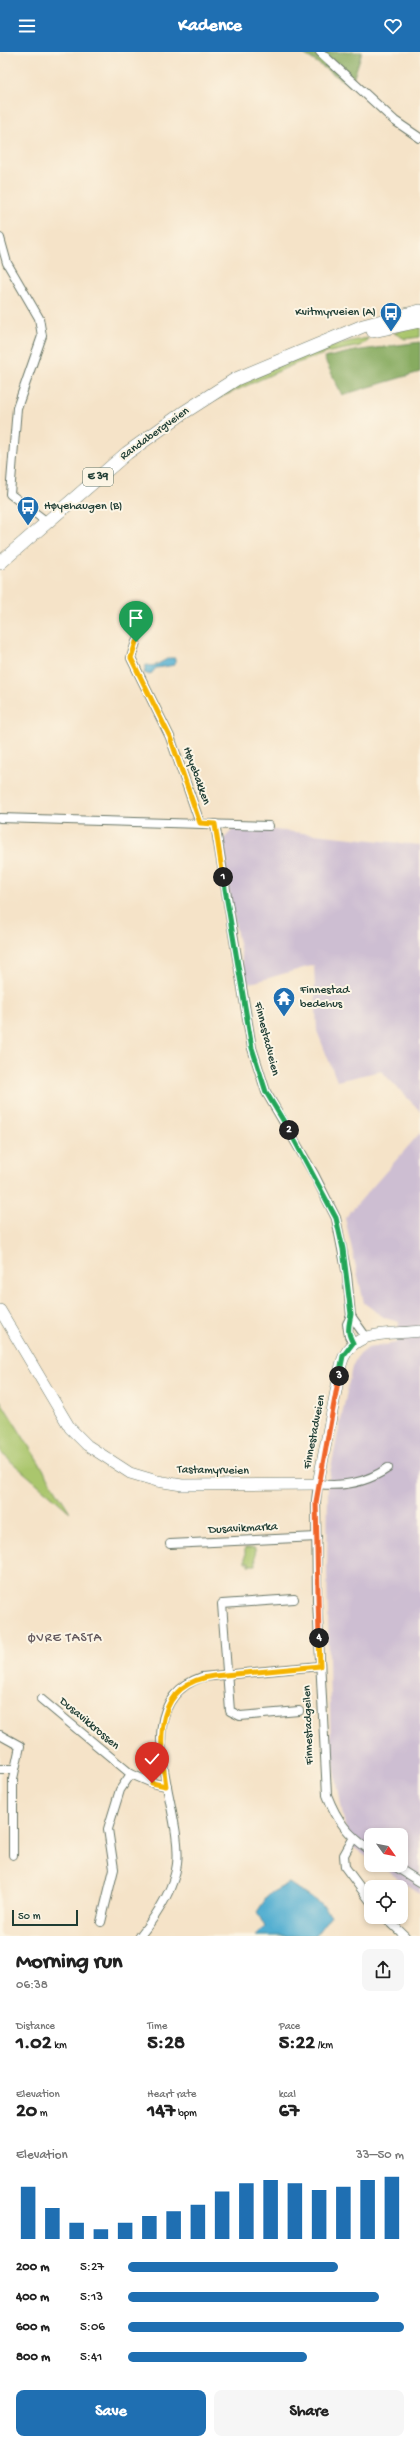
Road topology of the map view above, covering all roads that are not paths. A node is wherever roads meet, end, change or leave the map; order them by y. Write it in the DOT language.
graph roads {
  1 [pos="320,52"];
  2 [pos="420,138"];
  3 [pos="0,238"];
  4 [pos="420,311"];
  5 [pos="420,321"];
  6 [pos="203,400"];
  7 [pos="47,522"];
  8 [pos="0,563"];
  9 [pos="136,642"];
  10 [pos="0,818"];
  11 [pos="200,823"];
  12 [pos="215,824"];
  13 [pos="269,826"];
  14 [pos="0,1310"];
  15 [pos="351,1316"];
  16 [pos="420,1331"];
  17 [pos="366,1337"];
  18 [pos="353,1343"];
  19 [pos="388,1468"];
  20 [pos="318,1484"];
  21 [pos="317,1537"];
  22 [pos="170,1544"];
  23 [pos="294,1599"];
  24 [pos="320,1666"];
  25 [pos="227,1675"];
  26 [pos="41,1699"];
  27 [pos="299,1711"];
  28 [pos="0,1735"];
  29 [pos="0,1768"];
  30 [pos="14,1769"];
  31 [pos="131,1774"];
  32 [pos="166,1786"];
  33 [pos="353,1838"];
  34 [pos="364,1846"];
  35 [pos="13,1855"];
  36 [pos="404,1872"];
  37 [pos="420,1882"];
  38 [pos="364,1893"];
  39 [pos="101,1922"];
  40 [pos="393,1924"];
  41 [pos="140,1936"];
  42 [pos="405,1936"];
  1 -- 2 [label="street"];
  3 -- 7 [label="street"];
  4 -- 6 [label="highway, Randabergveien / E 39"];
  5 -- 6 [label="highway, Randabergveien / E 39"];
  6 -- 7 [label="highway, Randabergveien / E 39"];
  7 -- 8 [label="highway, Randabergveien / E 39"];
  9 -- 11 [label="street, Høyebakken"];
  10 -- 11 [label="street, Høyebakken"];
  11 -- 12 [label="street"];
  12 -- 13 [label="street"];
  12 -- 15 [label="street, Finnestadveien"];
  14 -- 20 [label="main road, Tastamyrveien"];
  15 -- 17 [label="street, Finnestadveien"];
  15 -- 18 [label="street, Finnestadveien"];
  16 -- 17 [label="main road"];
  17 -- 18 [label="main road"];
  18 -- 20 [label="main road, Finnestadveien"];
  19 -- 20 [label="street, Finnestadveien"];
  20 -- 21 [label="street, Finnestadgeilen"];
  21 -- 22 [label="street, Dusavikmarka"];
  21 -- 24 [label="street, Finnestadgeilen"];
  23 -- 25 [label="street"];
  24 -- 25 [label="street"];
  24 -- 33 [label="street, Finnestadgeilen"];
  25 -- 27 [label="street"];
  25 -- 32 [label="street"];
  26 -- 31 [label="street, Dusavikkrossen"];
  28 -- 30 [label="street"];
  29 -- 30 [label="street"];
  30 -- 35 [label="street"];
  31 -- 32 [label="street, Dusavikkrossen"];
  31 -- 39 [label="street"];
  32 -- 41 [label="street"];
  33 -- 34 [label="street, Finnestadgeilen"];
  33 -- 38 [label="street"];
  36 -- 37 [label="street"];
  40 -- 42 [label="street"];
}
